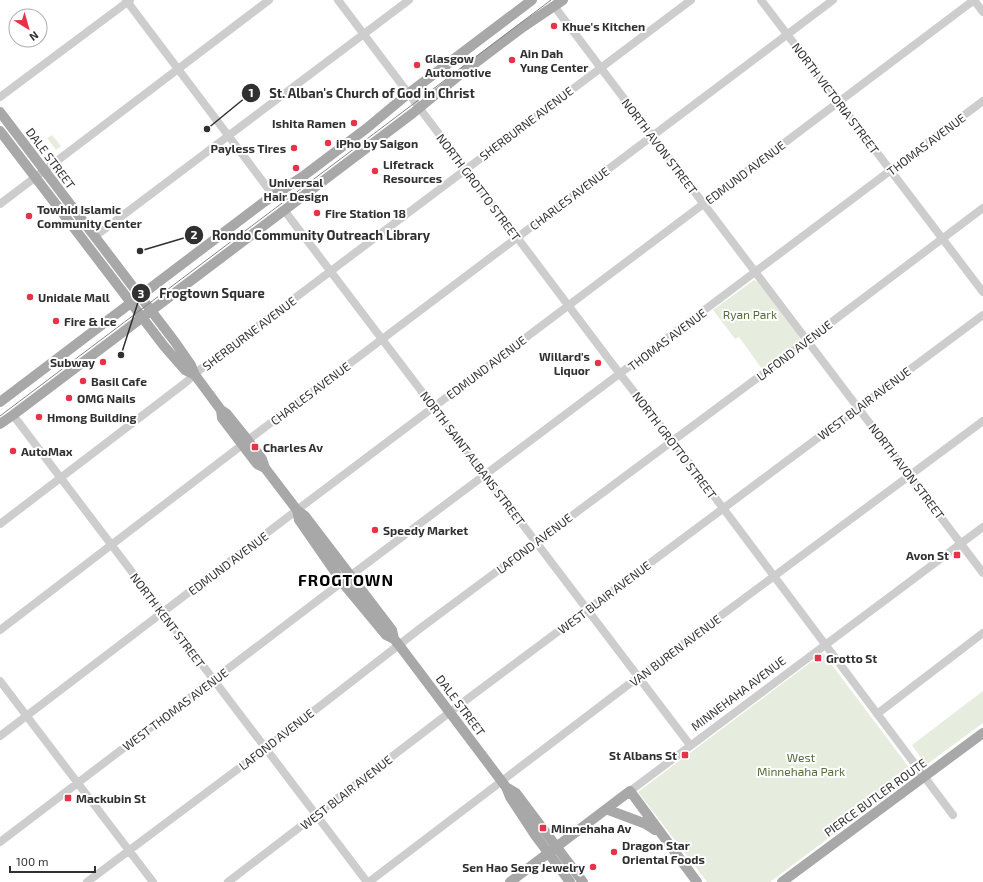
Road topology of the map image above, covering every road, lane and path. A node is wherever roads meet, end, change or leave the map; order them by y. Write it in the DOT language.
graph roads {
  1 [pos="270,0"];
  2 [pos="338,0"];
  3 [pos="409,0"];
  4 [pos="532,0"];
  5 [pos="563,0"];
  6 [pos="691,0"];
  7 [pos="762,0"];
  8 [pos="833,0"];
  9 [pos="974,0"];
  10 [pos="128,1"];
  11 [pos="554,6"];
  12 [pos="983,12"];
  13 [pos="364,34"];
  14 [pos="787,34"];
  15 [pos="601,68"];
  16 [pos="178,69"];
  17 [pos="408,93"];
  18 [pos="0,97"];
  19 [pos="983,101"];
  20 [pos="839,102"];
  21 [pos="420,108"];
  22 [pos="0,112"];
  23 [pos="0,131"];
  24 [pos="229,136"];
  25 [pos="652,136"];
  26 [pos="466,169"];
  27 [pos="44,170"];
  28 [pos="891,170"];
  29 [pos="35,177"];
  30 [pos="273,195"];
  31 [pos="0,204"];
  32 [pos="704,204"];
  33 [pos="983,208"];
  34 [pos="284,210"];
  35 [pos="94,237"];
  36 [pos="517,237"];
  37 [pos="943,239"];
  38 [pos="331,271"];
  39 [pos="756,272"];
  40 [pos="983,292"];
  41 [pos="139,296"];
  42 [pos="130,302"];
  43 [pos="569,305"];
  44 [pos="151,311"];
  45 [pos="983,316"];
  46 [pos="142,318"];
  47 [pos="383,339"];
  48 [pos="807,340"];
  49 [pos="620,374"];
  50 [pos="195,375"];
  51 [pos="0,402"];
  52 [pos="434,406"];
  53 [pos="859,407"];
  54 [pos="13,415"];
  55 [pos="983,421"];
  56 [pos="0,424"];
  57 [pos="672,440"];
  58 [pos="245,442"];
  59 [pos="486,474"];
  60 [pos="910,475"];
  61 [pos="61,478"];
  62 [pos="722,508"];
  63 [pos="297,510"];
  64 [pos="0,524"];
  65 [pos="983,527"];
  66 [pos="537,541"];
  67 [pos="961,543"];
  68 [pos="112,545"];
  69 [pos="983,573"];
  70 [pos="774,576"];
  71 [pos="346,579"];
  72 [pos="588,609"];
  73 [pos="163,612"];
  74 [pos="0,630"];
  75 [pos="983,633"];
  76 [pos="396,642"];
  77 [pos="825,644"];
  78 [pos="639,677"];
  79 [pos="214,680"];
  80 [pos="0,681"];
  81 [pos="450,713"];
  82 [pos="877,714"];
  83 [pos="27,716"];
  84 [pos="983,733"];
  85 [pos="0,736"];
  86 [pos="690,745"];
  87 [pos="266,748"];
  88 [pos="924,777"];
  89 [pos="78,783"];
  90 [pos="503,784"];
  91 [pos="630,791"];
  92 [pos="606,809"];
  93 [pos="317,815"];
  94 [pos="953,815"];
  95 [pos="661,834"];
  96 [pos="0,842"];
  97 [pos="552,850"];
  98 [pos="129,851"];
  99 [pos="87,882"];
  100 [pos="153,882"];
  101 [pos="228,882"];
  102 [pos="368,882"];
  103 [pos="510,882"];
  104 [pos="570,882"];
  105 [pos="583,882"];
  106 [pos="697,882"];
  107 [pos="782,882"];
  1 -- 16 [label="street"];
  2 -- 13 [label="street, NORTH GROTTO STREET"];
  3 -- 13 [label="street"];
  4 -- 17 [label="main road"];
  5 -- 11 [label="main road"];
  6 -- 15 [label="street, SHERBURNE AVENUE"];
  7 -- 14 [label="street, NORTH VICTORIA STREET"];
  8 -- 14 [label="street, CHARLES AVENUE"];
  9 -- 12 [label="street"];
  9 -- 20 [label="street, EDMUND AVENUE"];
  10 -- 16 [label="street"];
  10 -- 18 [label="street"];
  11 -- 15 [label="street, NORTH AVON STREET"];
  11 -- 21 [label="main road"];
  13 -- 17 [label="street, NORTH GROTTO STREET"];
  13 -- 24 [label="street"];
  14 -- 20 [label="street, NORTH VICTORIA STREET"];
  14 -- 25 [label="street, CHARLES AVENUE"];
  15 -- 25 [label="street, NORTH AVON STREET"];
  15 -- 26 [label="street, SHERBURNE AVENUE"];
  16 -- 24 [label="street"];
  16 -- 27 [label="street"];
  17 -- 21 [label="street, NORTH GROTTO STREET"];
  17 -- 30 [label="main road"];
  19 -- 28 [label="street, THOMAS AVENUE"];
  20 -- 28 [label="street, NORTH VICTORIA STREET"];
  20 -- 32 [label="street, EDMUND AVENUE"];
  21 -- 26 [label="street, NORTH GROTTO STREET"];
  21 -- 34 [label="main road"];
  22 -- 27 [label="main road, DALE STREET"];
  23 -- 29 [label="main road, DALE STREET"];
  24 -- 30 [label="street"];
  24 -- 35 [label="street"];
  25 -- 32 [label="street, NORTH AVON STREET"];
  25 -- 36 [label="street, CHARLES AVENUE"];
  26 -- 36 [label="street, NORTH GROTTO STREET"];
  26 -- 38 [label="street, SHERBURNE AVENUE"];
  27 -- 29 [label="street"];
  27 -- 35 [label="main road, DALE STREET"];
  28 -- 37 [label="street, NORTH VICTORIA STREET"];
  28 -- 39 [label="street, THOMAS AVENUE"];
  29 -- 31 [label="street"];
  29 -- 42 [label="main road, DALE STREET"];
  30 -- 41 [label="main road"];
  32 -- 39 [label="street, NORTH AVON STREET"];
  32 -- 43 [label="street, EDMUND AVENUE"];
  33 -- 37 [label="street, LAFOND AVENUE"];
  34 -- 38 [label="street, NORTH SAINT ALBANS STREET"];
  34 -- 44 [label="main road"];
  35 -- 41 [label="main road, DALE STREET"];
  36 -- 43 [label="street, NORTH GROTTO STREET"];
  36 -- 47 [label="street, CHARLES AVENUE"];
  37 -- 40 [label="street, NORTH VICTORIA STREET"];
  37 -- 48 [label="street, LAFOND AVENUE"];
  38 -- 47 [label="street, NORTH SAINT ALBANS STREET"];
  38 -- 50 [label="street, SHERBURNE AVENUE"];
  39 -- 48 [label="street, NORTH AVON STREET"];
  39 -- 49 [label="street, THOMAS AVENUE"];
  41 -- 42 [label="main road"];
  41 -- 44 [label="main road, DALE STREET"];
  42 -- 46 [label="main road, DALE STREET"];
  42 -- 51 [label="main road"];
  43 -- 49 [label="street, NORTH GROTTO STREET"];
  43 -- 52 [label="street, EDMUND AVENUE"];
  44 -- 46 [label="main road"];
  44 -- 50 [label="main road, DALE STREET"];
  45 -- 53 [label="street, WEST BLAIR AVENUE"];
  46 -- 50 [label="main road, DALE STREET"];
  46 -- 54 [label="main road"];
  47 -- 52 [label="street, NORTH SAINT ALBANS STREET"];
  47 -- 58 [label="street, CHARLES AVENUE"];
  48 -- 53 [label="street, NORTH AVON STREET"];
  48 -- 57 [label="street, LAFOND AVENUE"];
  49 -- 57 [label="street, NORTH GROTTO STREET"];
  49 -- 59 [label="street, THOMAS AVENUE"];
  50 -- 58 [label="main road, DALE STREET"];
  50 -- 61 [label="street, SHERBURNE AVENUE"];
  52 -- 59 [label="street, NORTH SAINT ALBANS STREET"];
  52 -- 63 [label="street, EDMUND AVENUE"];
  53 -- 60 [label="street, NORTH AVON STREET"];
  53 -- 62 [label="street, WEST BLAIR AVENUE"];
  54 -- 56 [label="main road"];
  54 -- 61 [label="street, NORTH KENT STREET"];
  55 -- 60 [label="street, VAN BUREN AVENUE"];
  57 -- 62 [label="street, NORTH GROTTO STREET"];
  57 -- 66 [label="street, LAFOND AVENUE"];
  58 -- 63 [label="main road, DALE STREET"];
  58 -- 68 [label="street, CHARLES AVENUE"];
  59 -- 66 [label="street, NORTH SAINT ALBANS STREET"];
  59 -- 71 [label="street, THOMAS AVENUE"];
  60 -- 67 [label="street, NORTH AVON STREET"];
  60 -- 70 [label="street, VAN BUREN AVENUE"];
  61 -- 64 [label="street, SHERBURNE AVENUE"];
  61 -- 68 [label="street, NORTH KENT STREET"];
  62 -- 70 [label="street, NORTH GROTTO STREET"];
  62 -- 72 [label="street, WEST BLAIR AVENUE"];
  63 -- 71 [label="main road, DALE STREET"];
  63 -- 73 [label="street, EDMUND AVENUE"];
  65 -- 67 [label="street, MINNEHAHA AVENUE"];
  66 -- 72 [label="street, NORTH SAINT ALBANS STREET"];
  66 -- 76 [label="street, LAFOND AVENUE"];
  67 -- 69 [label="street, NORTH AVON STREET"];
  67 -- 77 [label="street, MINNEHAHA AVENUE"];
  68 -- 73 [label="street, NORTH KENT STREET"];
  68 -- 74 [label="street, CHARLES AVENUE"];
  70 -- 77 [label="street, NORTH GROTTO STREET"];
  70 -- 78 [label="street, VAN BUREN AVENUE"];
  71 -- 76 [label="main road, DALE STREET"];
  71 -- 79 [label="street, WEST THOMAS AVENUE"];
  72 -- 78 [label="street, NORTH SAINT ALBANS STREET"];
  72 -- 81 [label="street, WEST BLAIR AVENUE"];
  73 -- 79 [label="street, NORTH KENT STREET"];
  73 -- 83 [label="street, EDMUND AVENUE"];
  75 -- 82 [label="street"];
  76 -- 81 [label="main road, DALE STREET"];
  76 -- 87 [label="street, LAFOND AVENUE"];
  77 -- 82 [label="street, NORTH GROTTO STREET"];
  77 -- 86 [label="street, MINNEHAHA AVENUE"];
  78 -- 86 [label="street, NORTH SAINT ALBANS STREET"];
  78 -- 90 [label="street, VAN BUREN AVENUE"];
  79 -- 87 [label="street, NORTH KENT STREET"];
  79 -- 89 [label="street, WEST THOMAS AVENUE"];
  80 -- 83 [label="street"];
  81 -- 90 [label="main road, DALE STREET"];
  81 -- 93 [label="street, WEST BLAIR AVENUE"];
  82 -- 88 [label="street, NORTH GROTTO STREET"];
  83 -- 85 [label="street, EDMUND AVENUE"];
  83 -- 89 [label="street"];
  84 -- 88 [label="main road, PIERCE BUTLER ROUTE"];
  86 -- 91 [label="street, MINNEHAHA AVENUE"];
  87 -- 93 [label="street, NORTH KENT STREET"];
  87 -- 98 [label="street, LAFOND AVENUE"];
  88 -- 94 [label="street, NORTH GROTTO STREET"];
  88 -- 107 [label="main road, PIERCE BUTLER ROUTE"];
  89 -- 96 [label="street, WEST THOMAS AVENUE"];
  89 -- 98 [label="street"];
  90 -- 97 [label="main road, DALE STREET"];
  90 -- 102 [label="street, VAN BUREN AVENUE"];
  91 -- 92 [label="main road, MINNEHAHA AVENUE"];
  91 -- 95 [label="main road"];
  92 -- 95 [label="main road"];
  92 -- 97 [label="main road, MINNEHAHA AVENUE"];
  93 -- 101 [label="street, WEST BLAIR AVENUE"];
  93 -- 102 [label="street, NORTH KENT STREET"];
  95 -- 106 [label="main road"];
  97 -- 103 [label="main road, MINNEHAHA AVENUE"];
  97 -- 104 [label="main road, DALE STREET"];
  97 -- 105 [label="main road, DALE STREET"];
  98 -- 99 [label="street, LAFOND AVENUE"];
  98 -- 100 [label="street"];
}
